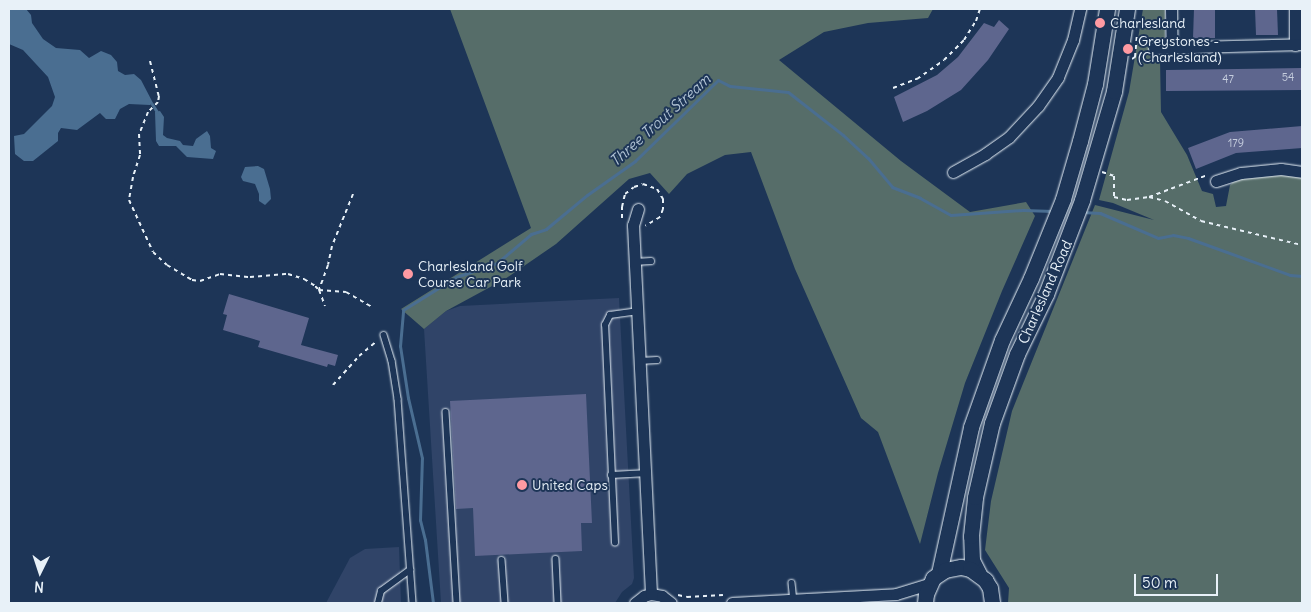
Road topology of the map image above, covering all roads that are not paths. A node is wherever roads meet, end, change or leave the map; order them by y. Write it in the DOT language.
graph roads {
  1 [pos="1080,9"];
  2 [pos="1107,9"];
  3 [pos="1127,9"];
  4 [pos="1171,9"];
  5 [pos="1295,9"];
  6 [pos="1299,45"];
  7 [pos="1154,48"];
  8 [pos="1172,48"];
  9 [pos="953,172"];
  10 [pos="1302,172"];
  11 [pos="1216,181"];
  12 [pos="638,209"];
  13 [pos="651,261"];
  14 [pos="634,262"];
  15 [pos="637,311"];
  16 [pos="384,335"];
  17 [pos="657,360"];
  18 [pos="639,361"];
  19 [pos="446,412"];
  20 [pos="644,473"];
  21 [pos="611,475"];
  22 [pos="616,543"];
  23 [pos="556,559"];
  24 [pos="502,560"];
  25 [pos="410,570"];
  26 [pos="979,574"];
  27 [pos="934,578"];
  28 [pos="792,583"];
  29 [pos="651,594"];
  30 [pos="728,599"];
  31 [pos="794,600"];
  32 [pos="378,603"];
  33 [pos="413,603"];
  34 [pos="457,603"];
  35 [pos="505,603"];
  36 [pos="558,603"];
  37 [pos="635,603"];
  38 [pos="671,603"];
  39 [pos="925,603"];
  40 [pos="992,603"];
  1 -- 9 [label="street"];
  2 -- 27 [label="main road, Charlesland Road"];
  3 -- 26 [label="main road, Charlesland Road"];
  4 -- 8 [label="street"];
  5 -- 6 [label="street"];
  6 -- 8 [label="street"];
  7 -- 8 [label="street"];
  10 -- 11 [label="street"];
  12 -- 14 [label="street"];
  13 -- 14 [label="lane"];
  14 -- 15 [label="street"];
  15 -- 18 [label="street"];
  15 -- 21 [label="lane"];
  16 -- 25 [label="lane"];
  17 -- 18 [label="lane"];
  18 -- 20 [label="street"];
  19 -- 34 [label="lane"];
  20 -- 21 [label="lane"];
  20 -- 29 [label="street"];
  21 -- 22 [label="lane"];
  23 -- 36 [label="lane"];
  24 -- 35 [label="lane"];
  25 -- 32 [label="lane"];
  25 -- 33 [label="lane"];
  26 -- 27 [label="main road"];
  26 -- 40 [label="main road, Charlesland Road"];
  27 -- 31 [label="street"];
  27 -- 39 [label="main road, Charlesland Road"];
  28 -- 31 [label="lane"];
  29 -- 37 [label="street"];
  29 -- 38 [label="street"];
  30 -- 31 [label="street"];
}
